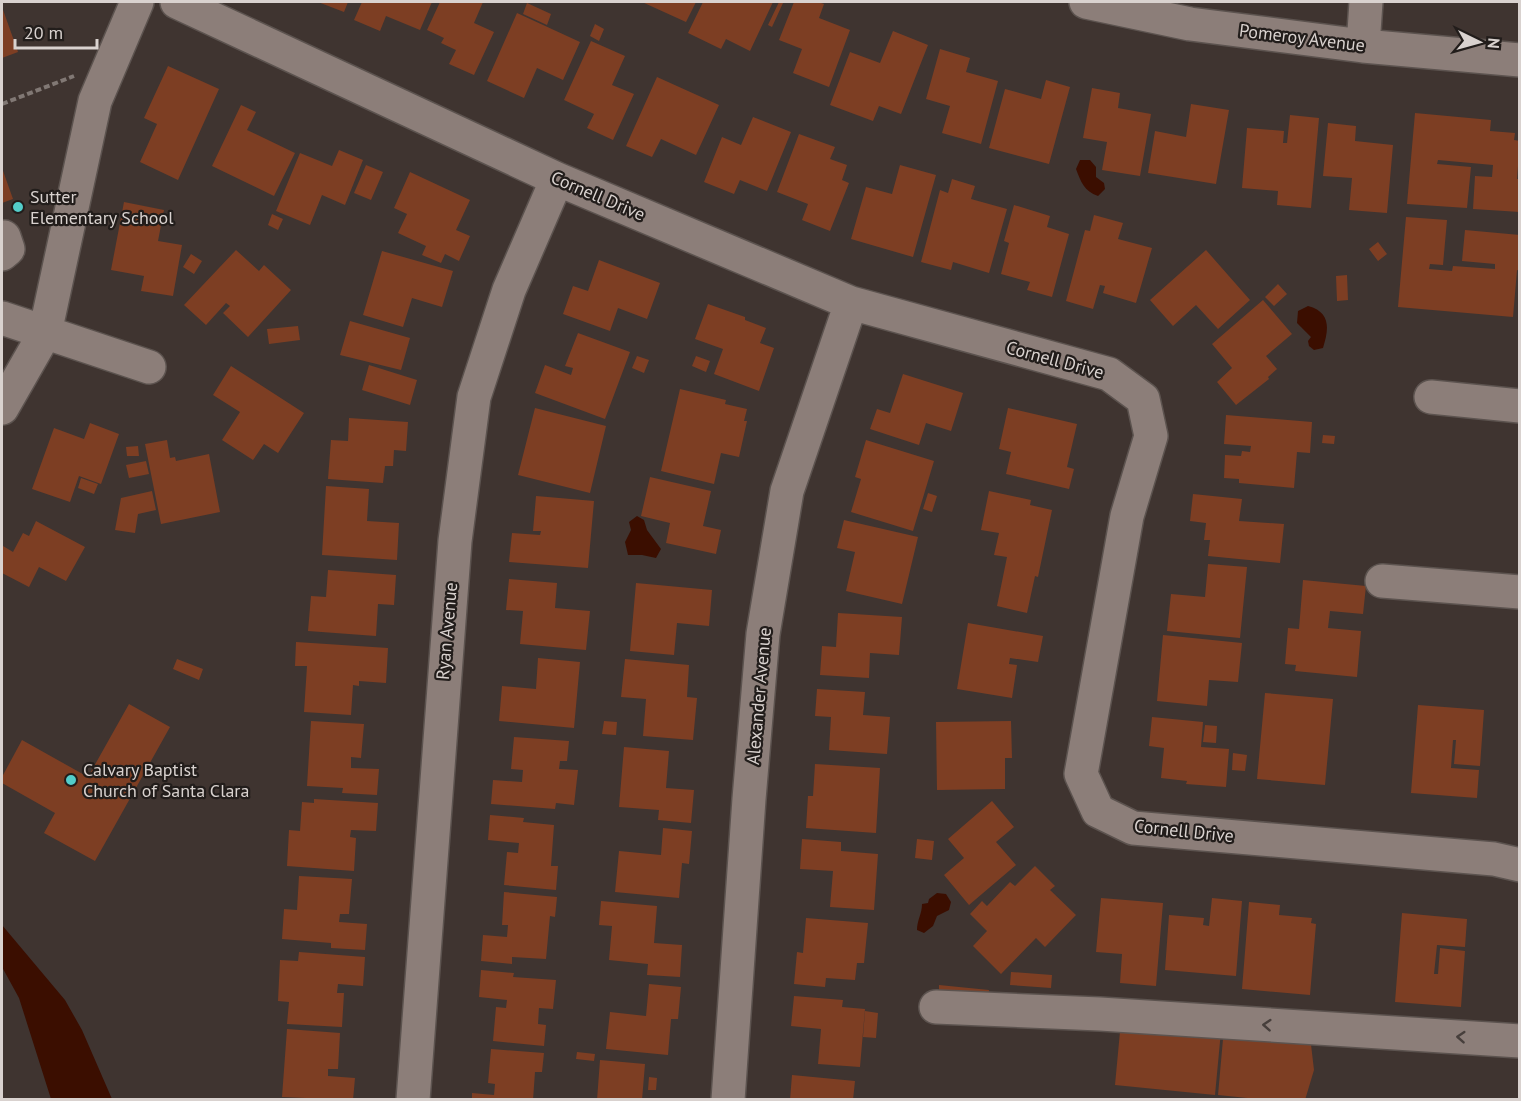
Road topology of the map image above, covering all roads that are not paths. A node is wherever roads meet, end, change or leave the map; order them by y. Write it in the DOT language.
graph roads {
  1 [pos="136,2"];
  2 [pos="177,2"];
  3 [pos="1086,2"];
  4 [pos="1366,2"];
  5 [pos="1363,46"];
  6 [pos="1520,60"];
  7 [pos="557,179"];
  8 [pos="852,303"];
  9 [pos="2,318"];
  10 [pos="45,333"];
  11 [pos="149,367"];
  12 [pos="1431,397"];
  13 [pos="1520,406"];
  14 [pos="2,408"];
  15 [pos="1382,581"];
  16 [pos="1520,592"];
  17 [pos="1520,865"];
  18 [pos="936,1007"];
  19 [pos="1520,1041"];
  20 [pos="413,1100"];
  21 [pos="728,1100"];
  1 -- 10 [label="street"];
  2 -- 7 [label="street, Cornell Drive"];
  3 -- 5 [label="street, Pomeroy Avenue"];
  4 -- 5 [label="street"];
  5 -- 6 [label="street, Pomeroy Avenue"];
  7 -- 8 [label="street, Cornell Drive"];
  7 -- 20 [label="street, Ryan Avenue"];
  8 -- 17 [label="street, Cornell Drive"];
  8 -- 21 [label="street, Alexander Avenue"];
  9 -- 10 [label="street"];
  10 -- 11 [label="street"];
  10 -- 14 [label="street"];
  12 -- 13 [label="street"];
  15 -- 16 [label="street"];
  19 -- 18 [label="street, one-way"];
}
